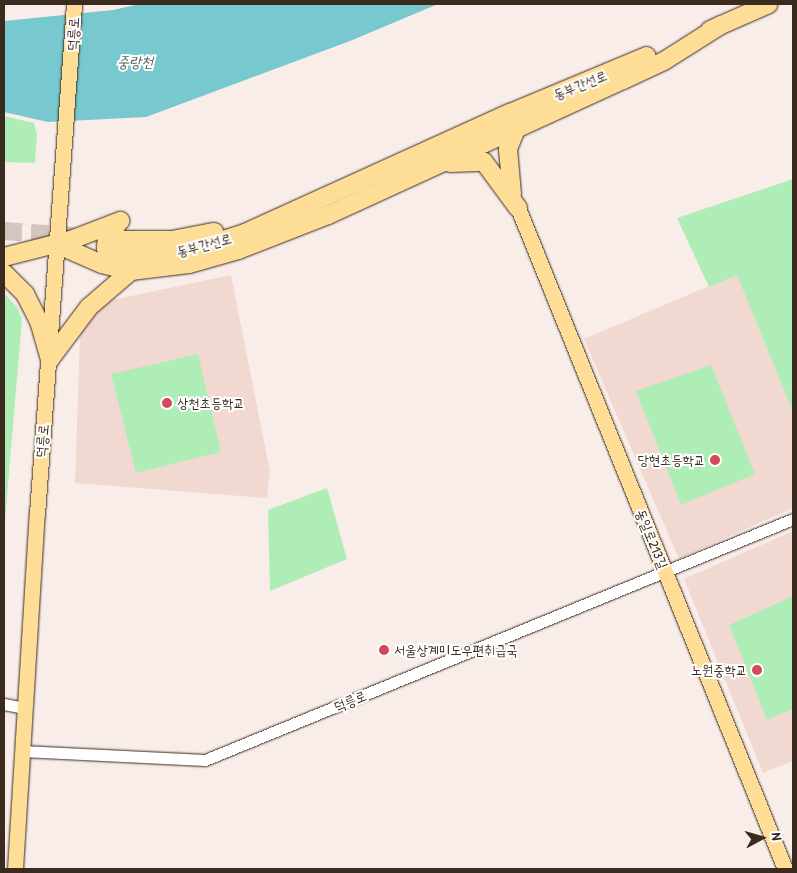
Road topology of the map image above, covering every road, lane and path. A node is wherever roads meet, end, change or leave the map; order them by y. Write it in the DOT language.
graph roads {
  1 [pos="74,4"];
  2 [pos="769,4"];
  3 [pos="721,25"];
  4 [pos="517,127"];
  5 [pos="428,160"];
  6 [pos="392,167"];
  7 [pos="346,206"];
  8 [pos="518,208"];
  9 [pos="282,218"];
  10 [pos="56,244"];
  11 [pos="4,257"];
  12 [pos="131,271"];
  13 [pos="4,273"];
  14 [pos="50,359"];
  15 [pos="793,518"];
  16 [pos="666,573"];
  17 [pos="4,704"];
  18 [pos="25,708"];
  19 [pos="22,750"];
  20 [pos="15,869"];
  21 [pos="784,869"];
  1 -- 10 [label="main road, 덕릉로"];
  2 -- 3 [label="highway, 동부간선로"];
  3 -- 4 [label="highway"];
  3 -- 5 [label="highway, 동부간선로"];
  4 -- 5 [label="highway"];
  4 -- 8 [label="highway"];
  5 -- 6 [label="highway, 동부간선로"];
  5 -- 7 [label="highway"];
  5 -- 8 [label="highway"];
  6 -- 9 [label="highway, 동부간선로"];
  6 -- 9 [label="highway, 동부간선로"];
  7 -- 9 [label="highway"];
  7 -- 12 [label="highway"];
  8 -- 16 [label="main road, 동일로213길"];
  10 -- 11 [label="highway"];
  10 -- 12 [label="highway"];
  10 -- 12 [label="highway"];
  10 -- 14 [label="main road, 덕릉로"];
  12 -- 14 [label="highway"];
  13 -- 14 [label="highway"];
  14 -- 18 [label="main road, 덕릉로"];
  15 -- 16 [label="street, 덕릉로"];
  16 -- 19 [label="street, 덕릉로"];
  16 -- 21 [label="main road, 동일로213길"];
  17 -- 18 [label="street"];
  18 -- 19 [label="main road, 덕릉로"];
  19 -- 20 [label="main road, 덕릉로"];
}
